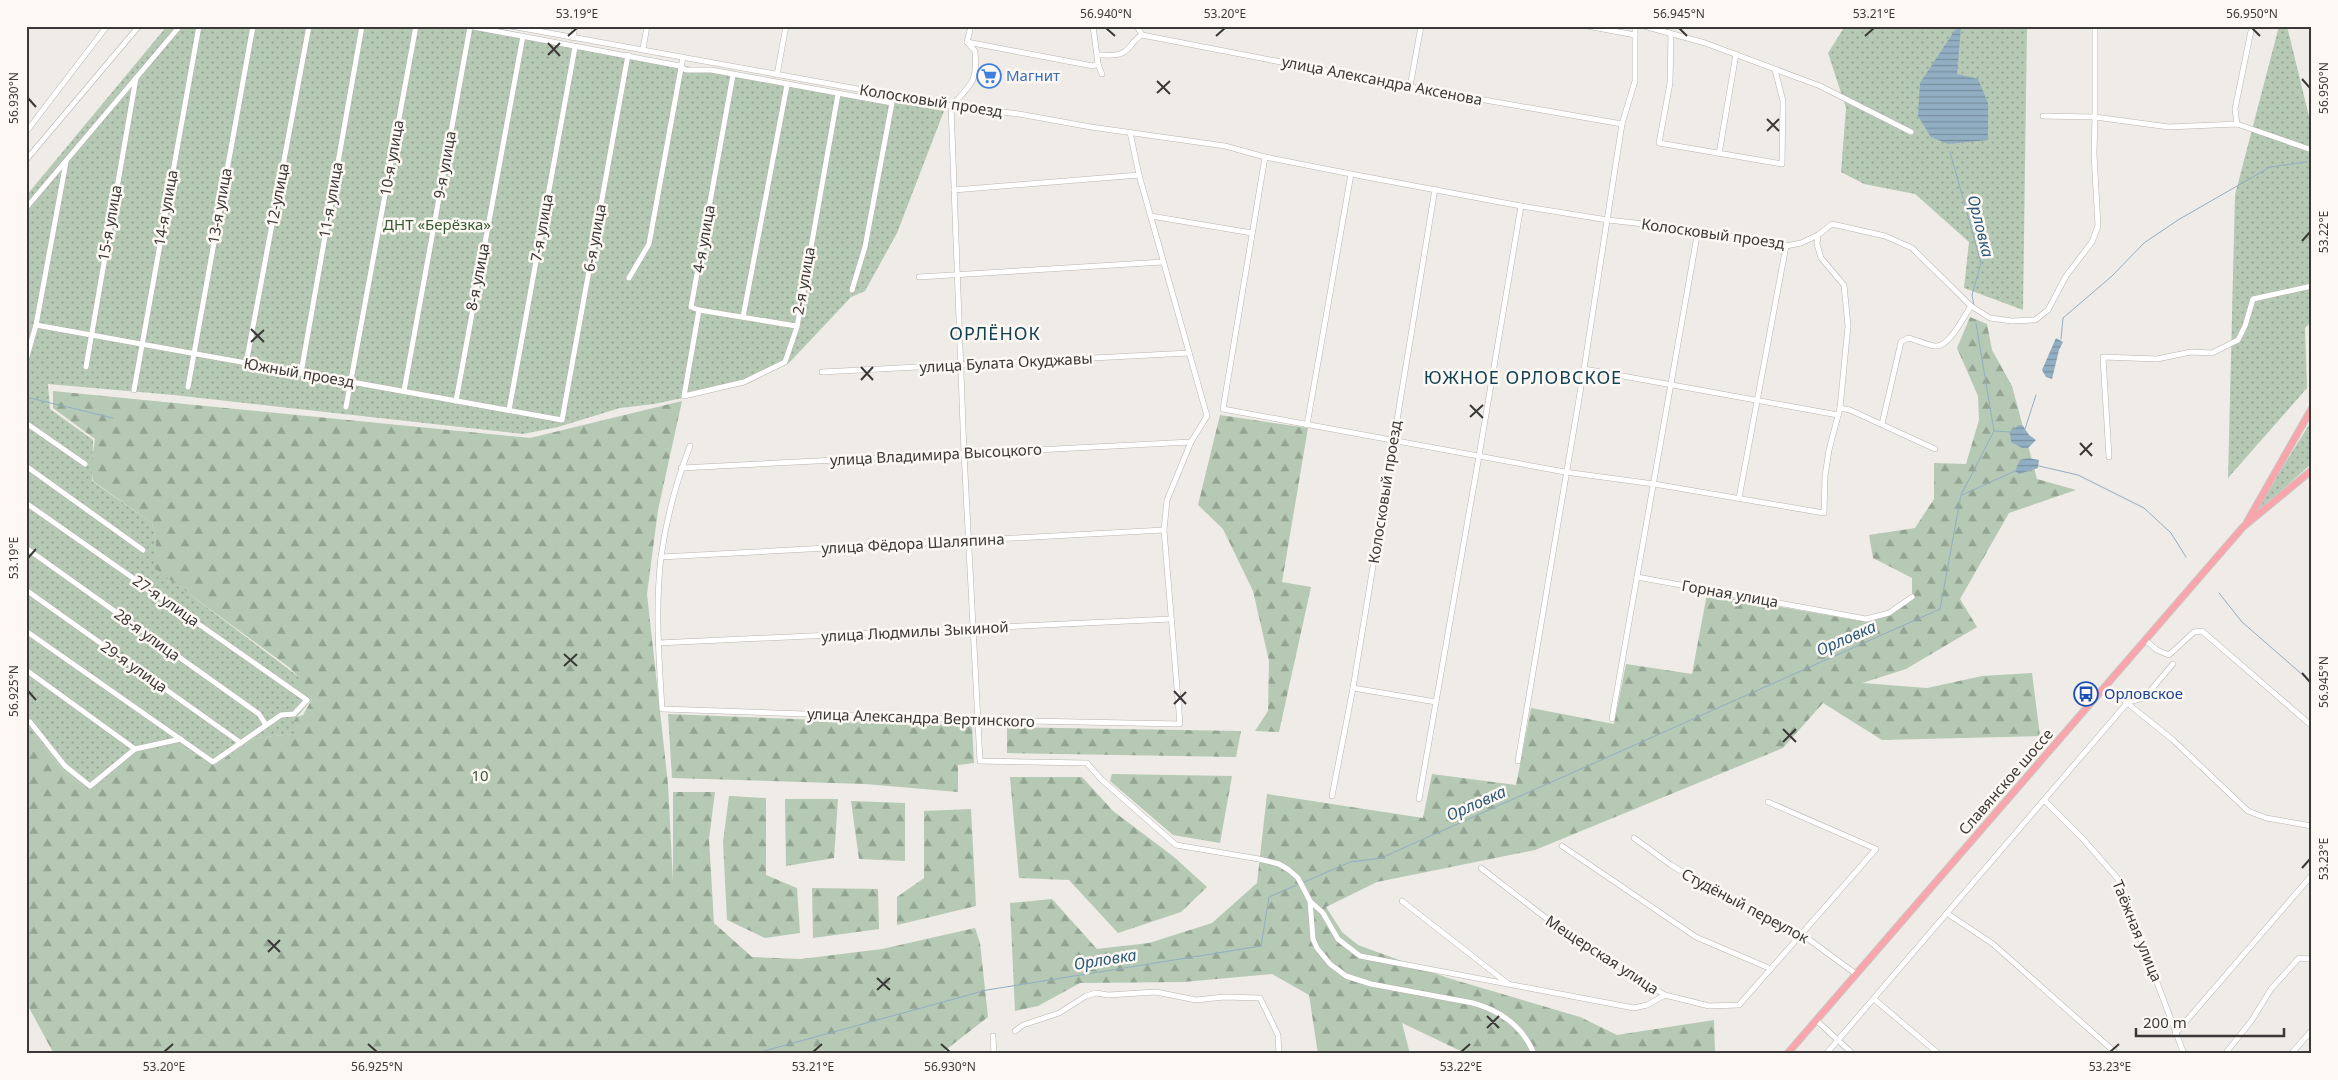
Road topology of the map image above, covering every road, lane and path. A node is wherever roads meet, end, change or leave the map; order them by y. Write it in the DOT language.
graph roads {
  1 [pos="107,26"];
  2 [pos="139,26"];
  3 [pos="180,26"];
  4 [pos="199,26"];
  5 [pos="253,26"];
  6 [pos="309,26"];
  7 [pos="362,26"];
  8 [pos="416,26"];
  9 [pos="469,26"];
  10 [pos="511,26"];
  11 [pos="576,26"];
  12 [pos="647,26"];
  13 [pos="786,26"];
  14 [pos="971,26"];
  15 [pos="1093,26"];
  16 [pos="1136,26"];
  17 [pos="1421,26"];
  18 [pos="1587,26"];
  19 [pos="1635,26"];
  20 [pos="1644,26"];
  21 [pos="2095,26"];
  22 [pos="2252,26"];
  23 [pos="1671,34"];
  24 [pos="1142,35"];
  25 [pos="1635,35"];
  26 [pos="523,36"];
  27 [pos="573,38"];
  28 [pos="967,42"];
  29 [pos="575,47"];
  30 [pos="643,49"];
  31 [pos="1736,54"];
  32 [pos="1099,55"];
  33 [pos="628,56"];
  34 [pos="683,57"];
  35 [pos="1098,64"];
  36 [pos="680,66"];
  37 [pos="1775,70"];
  38 [pos="1102,74"];
  39 [pos="733,75"];
  40 [pos="777,76"];
  41 [pos="136,78"];
  42 [pos="787,85"];
  43 [pos="1410,87"];
  44 [pos="838,94"];
  45 [pos="951,106"];
  46 [pos="2043,116"];
  47 [pos="2095,117"];
  48 [pos="1622,124"];
  49 [pos="2237,124"];
  50 [pos="26,132"];
  51 [pos="1130,132"];
  52 [pos="1911,132"];
  53 [pos="2312,150"];
  54 [pos="1719,154"];
  55 [pos="1265,157"];
  56 [pos="26,160"];
  57 [pos="66,162"];
  58 [pos="1351,174"];
  59 [pos="1139,175"];
  60 [pos="1435,189"];
  61 [pos="954,190"];
  62 [pos="1521,206"];
  63 [pos="26,208"];
  64 [pos="1151,216"];
  65 [pos="1608,220"];
  66 [pos="1698,230"];
  67 [pos="1252,233"];
  68 [pos="1818,235"];
  69 [pos="1786,246"];
  70 [pos="1163,262"];
  71 [pos="919,277"];
  72 [pos="957,277"];
  73 [pos="629,278"];
  74 [pos="2312,286"];
  75 [pos="852,290"];
  76 [pos="1971,306"];
  77 [pos="699,310"];
  78 [pos="743,317"];
  79 [pos="36,325"];
  80 [pos="796,326"];
  81 [pos="90,334"];
  82 [pos="142,344"];
  83 [pos="1189,353"];
  84 [pos="194,354"];
  85 [pos="26,360"];
  86 [pos="246,364"];
  87 [pos="962,366"];
  88 [pos="86,367"];
  89 [pos="1584,369"];
  90 [pos="822,372"];
  91 [pos="301,373"];
  92 [pos="352,382"];
  93 [pos="1672,385"];
  94 [pos="188,386"];
  95 [pos="134,390"];
  96 [pos="404,391"];
  97 [pos="684,396"];
  98 [pos="1757,400"];
  99 [pos="456,401"];
  100 [pos="346,408"];
  101 [pos="1840,408"];
  102 [pos="2312,408"];
  103 [pos="509,410"];
  104 [pos="1838,415"];
  105 [pos="562,420"];
  106 [pos="26,423"];
  107 [pos="1882,424"];
  108 [pos="1307,425"];
  109 [pos="1394,441"];
  110 [pos="1191,442"];
  111 [pos="690,446"];
  112 [pos="1935,449"];
  113 [pos="964,453"];
  114 [pos="1479,456"];
  115 [pos="2109,457"];
  116 [pos="85,464"];
  117 [pos="26,466"];
  118 [pos="681,468"];
  119 [pos="2312,470"];
  120 [pos="1565,472"];
  121 [pos="1654,484"];
  122 [pos="1740,498"];
  123 [pos="26,503"];
  124 [pos="2243,527"];
  125 [pos="1164,530"];
  126 [pos="970,541"];
  127 [pos="26,548"];
  128 [pos="143,550"];
  129 [pos="662,557"];
  130 [pos="1637,577"];
  131 [pos="26,590"];
  132 [pos="1912,597"];
  133 [pos="1172,619"];
  134 [pos="975,629"];
  135 [pos="26,631"];
  136 [pos="2146,640"];
  137 [pos="658,644"];
  138 [pos="2173,664"];
  139 [pos="26,670"];
  140 [pos="2106,686"];
  141 [pos="1352,688"];
  142 [pos="1436,702"];
  143 [pos="2128,702"];
  144 [pos="1612,719"];
  145 [pos="979,720"];
  146 [pos="30,722"];
  147 [pos="266,725"];
  148 [pos="2312,726"];
  149 [pos="181,739"];
  150 [pos="241,743"];
  151 [pos="135,749"];
  152 [pos="1518,761"];
  153 [pos="1332,796"];
  154 [pos="1419,799"];
  155 [pos="2045,801"];
  156 [pos="1768,802"];
  157 [pos="2312,826"];
  158 [pos="1634,838"];
  159 [pos="1562,846"];
  160 [pos="1481,868"];
  161 [pos="2312,875"];
  162 [pos="1310,901"];
  163 [pos="1402,901"];
  164 [pos="1948,914"];
  165 [pos="1802,934"];
  166 [pos="2312,956"];
  167 [pos="1771,969"];
  168 [pos="1856,974"];
  169 [pos="1509,984"];
  170 [pos="1665,995"];
  171 [pos="1874,999"];
  172 [pos="1816,1020"];
  173 [pos="2312,1030"];
  174 [pos="1015,1031"];
  175 [pos="2176,1034"];
  176 [pos="993,1036"];
  177 [pos="1838,1041"];
  178 [pos="994,1054"];
  179 [pos="1279,1054"];
  180 [pos="1534,1054"];
  181 [pos="1787,1054"];
  182 [pos="1826,1054"];
  183 [pos="1853,1054"];
  184 [pos="1939,1054"];
  185 [pos="2117,1054"];
  186 [pos="2184,1054"];
  187 [pos="2224,1054"];
  188 [pos="2291,1054"];
  1 -- 50 [label="street"];
  2 -- 56 [label="street"];
  3 -- 41 [label="street"];
  4 -- 82 [label="street, 14-я улица"];
  5 -- 84 [label="street, 13-я улица"];
  6 -- 86 [label="street, 12-улица"];
  7 -- 91 [label="street, 11-я улица"];
  8 -- 92 [label="street, 10-я улица"];
  9 -- 26 [label="street"];
  9 -- 96 [label="street, 9-я улица"];
  10 -- 27 [label="street, Колосковый проезд"];
  11 -- 27 [label="street"];
  12 -- 30 [label="street"];
  13 -- 40 [label="street"];
  14 -- 28 [label="street"];
  15 -- 32 [label="street"];
  16 -- 24 [label="street"];
  17 -- 43 [label="street"];
  18 -- 25 [label="street"];
  19 -- 25 [label="street"];
  20 -- 23 [label="street"];
  21 -- 47 [label="street"];
  22 -- 49 [label="street"];
  23 -- 31 [label="street"];
  23 -- 54 [label="street"];
  24 -- 32 [label="street"];
  24 -- 43 [label="street, улица Александра Аксенова"];
  25 -- 48 [label="street"];
  26 -- 29 [label="street"];
  26 -- 99 [label="street, 8-я улица"];
  27 -- 30 [label="street, Колосковый проезд"];
  28 -- 35 [label="street"];
  28 -- 45 [label="street"];
  29 -- 33 [label="street"];
  29 -- 103 [label="street, 7-я улица"];
  30 -- 34 [label="street, Колосковый проезд"];
  31 -- 37 [label="street"];
  31 -- 54 [label="street"];
  32 -- 35 [label="street"];
  33 -- 36 [label="street"];
  33 -- 105 [label="street, 6-я улица"];
  34 -- 36 [label="street"];
  34 -- 40 [label="street, Колосковый проезд"];
  35 -- 38 [label="street"];
  36 -- 39 [label="street"];
  36 -- 73 [label="street"];
  37 -- 52 [label="street"];
  37 -- 54 [label="street"];
  39 -- 42 [label="street"];
  39 -- 77 [label="street, 4-я улица"];
  40 -- 45 [label="street, Колосковый проезд"];
  41 -- 57 [label="street"];
  41 -- 81 [label="street, 15-я улица"];
  42 -- 44 [label="street"];
  42 -- 78 [label="street"];
  43 -- 48 [label="street, улица Александра Аксенова"];
  44 -- 75 [label="street"];
  44 -- 80 [label="street, 2-я улица"];
  45 -- 51 [label="street, Колосковый проезд"];
  45 -- 61 [label="street"];
  46 -- 47 [label="street"];
  47 -- 49 [label="street"];
  47 -- 76 [label="street, Колосковый проезд"];
  48 -- 65 [label="street"];
  49 -- 53 [label="street"];
  51 -- 55 [label="street, Колосковый проезд"];
  51 -- 59 [label="street"];
  55 -- 58 [label="street, Колосковый проезд"];
  55 -- 67 [label="street"];
  57 -- 63 [label="street"];
  57 -- 79 [label="street"];
  58 -- 60 [label="street, Колосковый проезд"];
  58 -- 108 [label="street"];
  59 -- 61 [label="street"];
  59 -- 64 [label="street"];
  60 -- 62 [label="street, Колосковый проезд"];
  60 -- 109 [label="street, Колосковый проезд"];
  61 -- 72 [label="street"];
  62 -- 65 [label="street, Колосковый проезд"];
  62 -- 114 [label="street"];
  64 -- 67 [label="street"];
  64 -- 70 [label="street"];
  65 -- 66 [label="street, Колосковый проезд"];
  65 -- 89 [label="street"];
  66 -- 69 [label="street, Колосковый проезд"];
  66 -- 93 [label="street"];
  67 -- 108 [label="street"];
  68 -- 69 [label="street, Колосковый проезд"];
  68 -- 76 [label="street, Колосковый проезд"];
  68 -- 101 [label="street"];
  69 -- 98 [label="street"];
  70 -- 72 [label="street"];
  70 -- 83 [label="street"];
  71 -- 72 [label="street"];
  72 -- 87 [label="street"];
  74 -- 115 [label="street"];
  76 -- 107 [label="street"];
  77 -- 78 [label="street"];
  77 -- 97 [label="street, 4-я улица"];
  78 -- 80 [label="street"];
  79 -- 81 [label="street, Южный проезд"];
  79 -- 85 [label="street"];
  80 -- 97 [label="street, 2-я улица"];
  81 -- 82 [label="street, Южный проезд"];
  81 -- 88 [label="street, 15-я улица"];
  82 -- 84 [label="street, Южный проезд"];
  82 -- 95 [label="street, 14-я улица"];
  83 -- 87 [label="street, улица Булата Окуджавы"];
  83 -- 110 [label="street"];
  84 -- 86 [label="street, Южный проезд"];
  84 -- 94 [label="street, 13-я улица"];
  86 -- 91 [label="street, Южный проезд"];
  87 -- 90 [label="street, улица Булата Окуджавы"];
  87 -- 113 [label="street"];
  89 -- 93 [label="street"];
  89 -- 120 [label="street"];
  91 -- 92 [label="street, Южный проезд"];
  92 -- 96 [label="street, Южный проезд"];
  92 -- 100 [label="street, 10-я улица"];
  93 -- 98 [label="street"];
  93 -- 121 [label="street"];
  96 -- 99 [label="street, Южный проезд"];
  98 -- 104 [label="street"];
  98 -- 122 [label="street"];
  99 -- 103 [label="street, Южный проезд"];
  101 -- 104 [label="street"];
  101 -- 107 [label="street"];
  102 -- 124 [label="main road, Славянское шоссе"];
  103 -- 105 [label="street, Южный проезд"];
  104 -- 122 [label="street"];
  106 -- 116 [label="street"];
  107 -- 112 [label="street"];
  108 -- 109 [label="street"];
  109 -- 114 [label="street"];
  109 -- 141 [label="street, Колосковый проезд"];
  110 -- 113 [label="street, улица Владимира Высоцкого"];
  110 -- 125 [label="street"];
  111 -- 118 [label="street"];
  113 -- 118 [label="street, улица Владимира Высоцкого"];
  113 -- 126 [label="street"];
  114 -- 120 [label="street"];
  114 -- 142 [label="street"];
  117 -- 128 [label="street"];
  118 -- 129 [label="street"];
  119 -- 124 [label="main road, Славянское шоссе"];
  120 -- 121 [label="street"];
  120 -- 152 [label="street"];
  121 -- 122 [label="street"];
  121 -- 130 [label="street"];
  123 -- 147 [label="street, 27-я улица"];
  124 -- 136 [label="main road, Славянское шоссе"];
  125 -- 126 [label="street, улица Фёдора Шаляпина"];
  125 -- 133 [label="street"];
  126 -- 129 [label="street, улица Фёдора Шаляпина"];
  126 -- 134 [label="street"];
  127 -- 147 [label="street, 28-я улица"];
  129 -- 137 [label="street"];
  130 -- 132 [label="street, Горная улица"];
  130 -- 144 [label="street"];
  131 -- 150 [label="street, 29-я улица"];
  133 -- 134 [label="street, улица Людмилы Зыкиной"];
  133 -- 145 [label="street, улица Александра Вертинского"];
  134 -- 137 [label="street, улица Людмилы Зыкиной"];
  134 -- 145 [label="street"];
  135 -- 149 [label="street"];
  136 -- 140 [label="main road, Славянское шоссе"];
  136 -- 148 [label="street"];
  137 -- 145 [label="street, улица Александра Вертинского"];
  138 -- 143 [label="street"];
  139 -- 151 [label="street"];
  140 -- 143 [label="street"];
  140 -- 168 [label="main road, Славянское шоссе"];
  141 -- 142 [label="street"];
  141 -- 153 [label="street, Колосковый проезд"];
  142 -- 154 [label="street"];
  143 -- 155 [label="street"];
  143 -- 157 [label="street"];
  145 -- 162 [label="street"];
  146 -- 151 [label="street"];
  147 -- 150 [label="street"];
  149 -- 150 [label="street"];
  149 -- 151 [label="street"];
  155 -- 164 [label="street"];
  155 -- 175 [label="street, Таёжная улица"];
  156 -- 165 [label="street"];
  158 -- 165 [label="street, Студёный переулок"];
  159 -- 167 [label="street"];
  160 -- 170 [label="street, Мещерская улица"];
  161 -- 175 [label="street"];
  162 -- 169 [label="street"];
  162 -- 180 [label="street"];
  163 -- 169 [label="street"];
  164 -- 171 [label="street"];
  164 -- 185 [label="street"];
  165 -- 167 [label="street"];
  165 -- 168 [label="street, Студёный переулок"];
  166 -- 187 [label="street"];
  167 -- 170 [label="street, Мещерская улица"];
  168 -- 172 [label="main road, Славянское шоссе"];
  169 -- 170 [label="street"];
  171 -- 177 [label="street"];
  171 -- 184 [label="street"];
  172 -- 177 [label="street"];
  172 -- 181 [label="main road, Славянское шоссе"];
  173 -- 188 [label="street"];
  174 -- 179 [label="street"];
  175 -- 186 [label="street, Таёжная улица"];
  176 -- 178 [label="street"];
  177 -- 182 [label="street"];
  177 -- 183 [label="street"];
}
